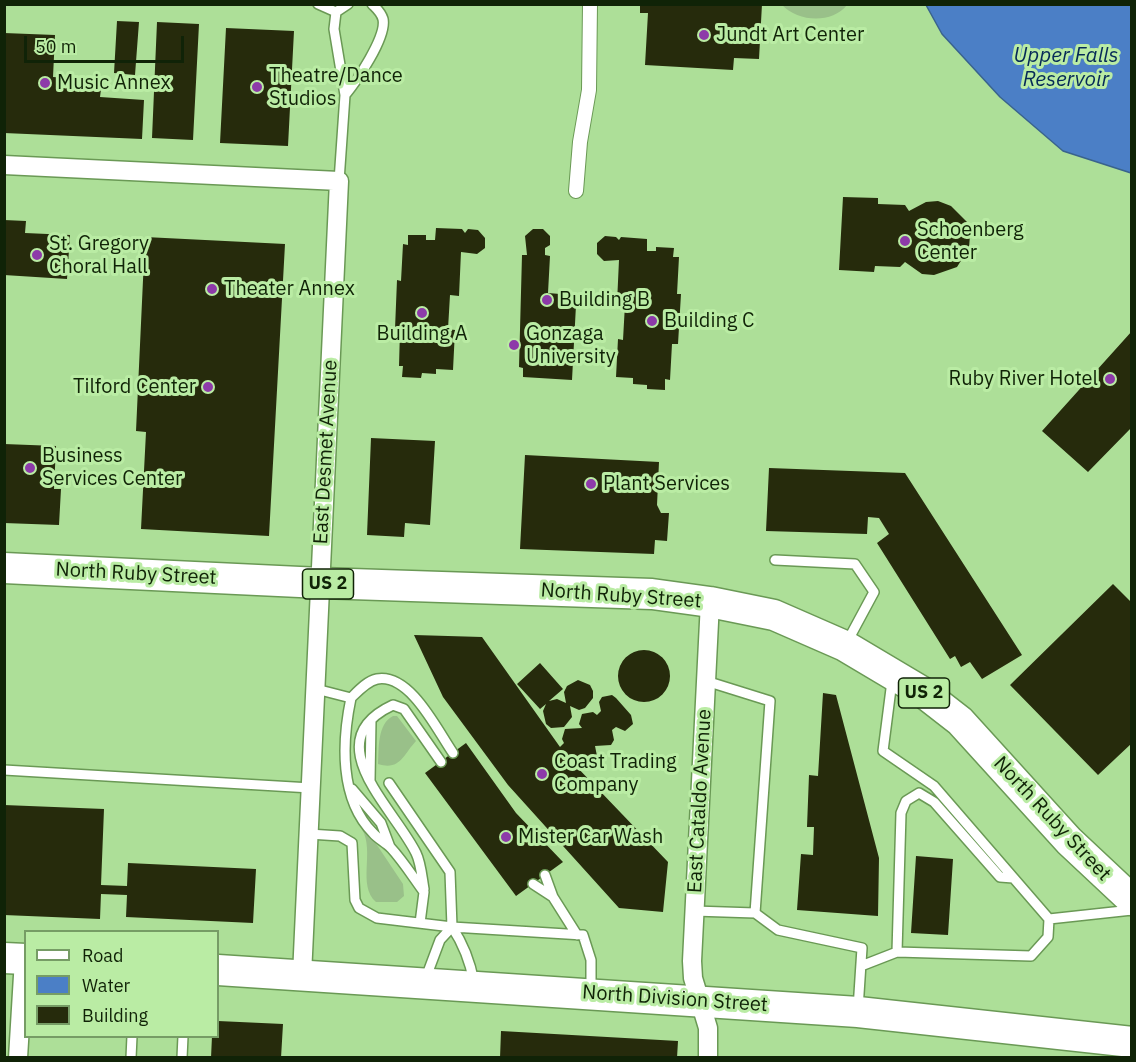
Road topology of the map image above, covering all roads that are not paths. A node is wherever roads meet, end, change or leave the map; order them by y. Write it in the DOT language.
graph roads {
  1 [pos="318,4"];
  2 [pos="348,4"];
  3 [pos="372,4"];
  4 [pos="590,4"];
  5 [pos="336,12"];
  6 [pos="345,95"];
  7 [pos="4,165"];
  8 [pos="339,182"];
  9 [pos="576,191"];
  10 [pos="775,560"];
  11 [pos="4,568"];
  12 [pos="321,583"];
  13 [pos="710,602"];
  14 [pos="845,646"];
  15 [pos="893,672"];
  16 [pos="706,681"];
  17 [pos="316,689"];
  18 [pos="351,698"];
  19 [pos="453,753"];
  20 [pos="441,762"];
  21 [pos="4,770"];
  22 [pos="389,783"];
  23 [pos="311,788"];
  24 [pos="309,834"];
  25 [pos="545,875"];
  26 [pos="1013,878"];
  27 [pos="533,884"];
  28 [pos="424,892"];
  29 [pos="553,897"];
  30 [pos="1131,900"];
  31 [pos="1131,910"];
  32 [pos="694,911"];
  33 [pos="755,913"];
  34 [pos="1049,919"];
  35 [pos="420,924"];
  36 [pos="452,927"];
  37 [pos="577,935"];
  38 [pos="897,952"];
  39 [pos="18,959"];
  40 [pos="861,966"];
  41 [pos="219,970"];
  42 [pos="302,975"];
  43 [pos="424,983"];
  44 [pos="475,986"];
  45 [pos="591,993"];
  46 [pos="699,1000"];
  47 [pos="858,1012"];
  48 [pos="132,1038"];
  49 [pos="183,1038"];
  50 [pos="1131,1042"];
  51 [pos="18,1058"];
  52 [pos="131,1058"];
  53 [pos="182,1058"];
  54 [pos="708,1058"];
  1 -- 5 [label="lane"];
  2 -- 5 [label="lane"];
  3 -- 6 [label="lane"];
  4 -- 9 [label="street"];
  5 -- 6 [label="lane"];
  6 -- 8 [label="lane"];
  7 -- 8 [label="street"];
  8 -- 12 [label="street, East Desmet Avenue"];
  10 -- 14 [label="lane"];
  11 -- 12 [label="main road, North Ruby Street / US 2"];
  12 -- 13 [label="main road, North Ruby Street / US 2"];
  12 -- 17 [label="street, East Desmet Avenue"];
  13 -- 14 [label="main road, North Ruby Street / US 2"];
  13 -- 16 [label="street, East Cataldo Avenue"];
  14 -- 15 [label="main road, North Ruby Street / US 2"];
  15 -- 26 [label="lane"];
  15 -- 30 [label="main road, North Ruby Street / US 2"];
  16 -- 32 [label="street, East Cataldo Avenue"];
  16 -- 33 [label="lane"];
  17 -- 18 [label="lane"];
  17 -- 23 [label="street, East Desmet Avenue"];
  18 -- 19 [label="lane"];
  18 -- 28 [label="lane"];
  20 -- 28 [label="lane"];
  21 -- 23 [label="lane"];
  22 -- 36 [label="lane"];
  23 -- 24 [label="street, East Desmet Avenue"];
  24 -- 35 [label="lane"];
  24 -- 42 [label="street, East Desmet Avenue"];
  25 -- 29 [label="lane"];
  26 -- 34 [label="lane"];
  26 -- 38 [label="lane"];
  27 -- 29 [label="lane"];
  28 -- 35 [label="lane"];
  29 -- 37 [label="lane"];
  31 -- 34 [label="lane"];
  32 -- 33 [label="lane"];
  32 -- 46 [label="street, East Cataldo Avenue"];
  33 -- 40 [label="lane"];
  34 -- 38 [label="lane"];
  35 -- 36 [label="lane"];
  36 -- 37 [label="lane"];
  36 -- 43 [label="lane"];
  36 -- 44 [label="lane"];
  37 -- 45 [label="lane"];
  38 -- 40 [label="lane"];
  39 -- 51 [label="street"];
  40 -- 47 [label="lane"];
  41 -- 42 [label="main road, North Division Street"];
  42 -- 43 [label="main road, North Division Street"];
  43 -- 44 [label="main road, North Division Street"];
  44 -- 45 [label="main road, North Division Street"];
  45 -- 46 [label="main road, North Division Street"];
  46 -- 47 [label="main road, North Division Street"];
  46 -- 54 [label="street, East Cataldo Avenue"];
  47 -- 50 [label="main road, North Division Street"];
  48 -- 52 [label="lane"];
  49 -- 53 [label="lane"];
}
